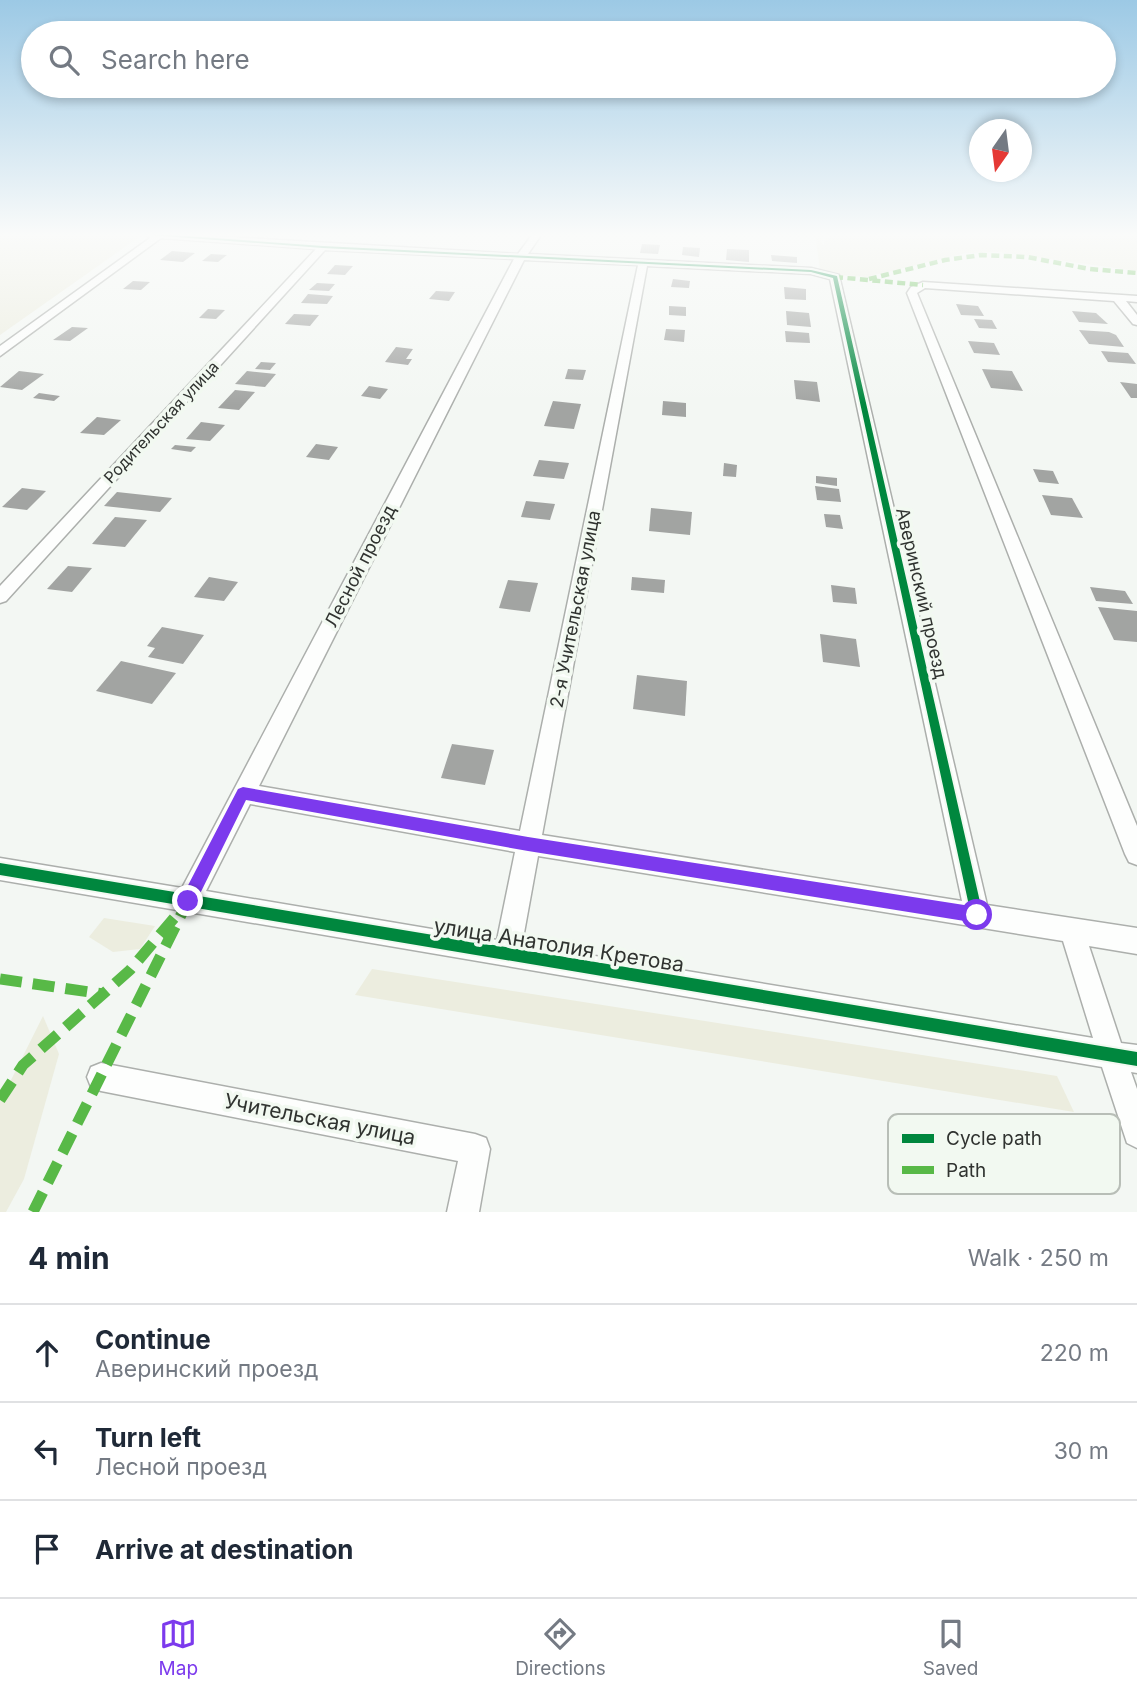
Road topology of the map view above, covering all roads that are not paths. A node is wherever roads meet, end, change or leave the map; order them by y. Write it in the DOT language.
graph roads {
  1 [pos="82,292"];
  2 [pos="282,292"];
  3 [pos="503,292"];
  4 [pos="637,292"];
  5 [pos="838,292"];
  6 [pos="913,292"];
  7 [pos="1021,292"];
  8 [pos="1117,298"];
  9 [pos="1137,299"];
  10 [pos="1137,322"];
  11 [pos="0,352"];
  12 [pos="0,597"];
  13 [pos="243,793"];
  14 [pos="528,844"];
  15 [pos="1137,854"];
  16 [pos="0,869"];
  17 [pos="188,901"];
  18 [pos="977,915"];
  19 [pos="1072,932"];
  20 [pos="1137,941"];
  21 [pos="507,954"];
  22 [pos="1124,1057"];
  23 [pos="102,1077"];
  24 [pos="1137,1133"];
  25 [pos="463,1212"];
  1 -- 11 [label="street"];
  2 -- 12 [label="street, Родительская улица"];
  3 -- 13 [label="street, Лесной проезд"];
  4 -- 14 [label="street, 2-я Учительская улица"];
  5 -- 18 [label="street, Аверинский проезд"];
  6 -- 15 [label="street"];
  7 -- 8 [label="street"];
  8 -- 9 [label="street"];
  8 -- 10 [label="street"];
  13 -- 14 [label="street"];
  13 -- 17 [label="street, Лесной проезд"];
  14 -- 18 [label="street"];
  14 -- 21 [label="street, 2-я Учительская улица"];
  16 -- 17 [label="street, улица Анатолия Кретова"];
  17 -- 21 [label="street, улица Анатолия Кретова"];
  18 -- 19 [label="street"];
  19 -- 20 [label="street"];
  19 -- 22 [label="street"];
  21 -- 22 [label="street, улица Анатолия Кретова"];
  22 -- 24 [label="street"];
  23 -- 25 [label="street, Учительская улица"];
}
